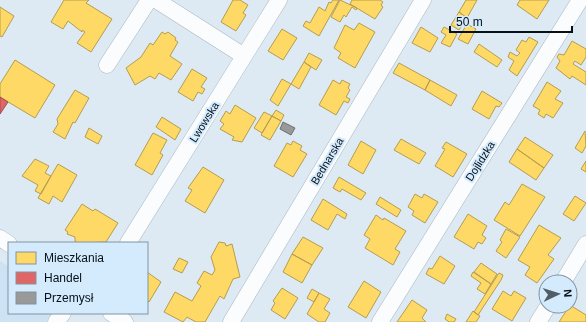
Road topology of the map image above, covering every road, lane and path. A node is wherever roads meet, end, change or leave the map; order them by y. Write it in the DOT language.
graph roads {
  1 [pos="149,0"];
  2 [pos="156,0"];
  3 [pos="279,0"];
  4 [pos="423,0"];
  5 [pos="580,0"];
  6 [pos="244,56"];
  7 [pos="107,66"];
  8 [pos="129,242"];
  9 [pos="586,244"];
  10 [pos="567,274"];
  11 [pos="62,314"];
  12 [pos="113,314"];
  13 [pos="56,322"];
  14 [pos="125,322"];
  15 [pos="231,322"];
  16 [pos="380,322"];
  1 -- 7 [label="street"];
  2 -- 6 [label="street"];
  3 -- 6 [label="street, Lwowska"];
  4 -- 15 [label="street, Bednarska"];
  5 -- 16 [label="street, Dojlidzka"];
  6 -- 8 [label="street, Lwowska"];
  9 -- 10 [label="street"];
  11 -- 13 [label="street"];
  12 -- 14 [label="street"];
}
